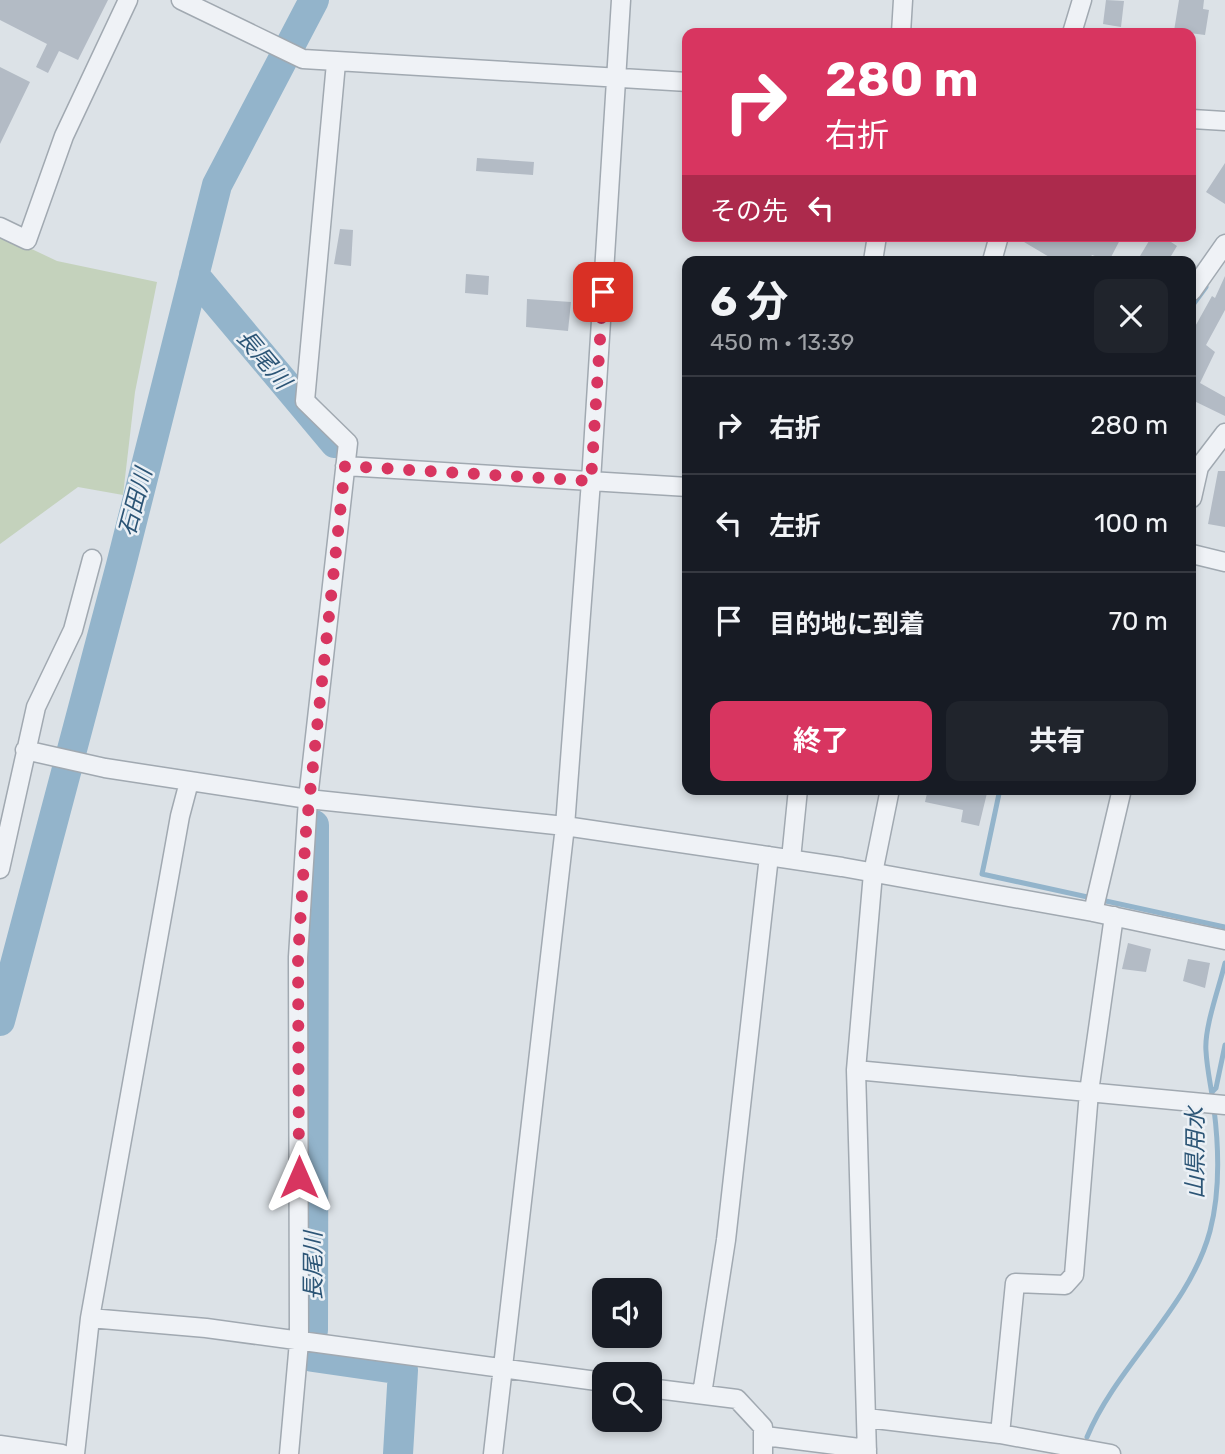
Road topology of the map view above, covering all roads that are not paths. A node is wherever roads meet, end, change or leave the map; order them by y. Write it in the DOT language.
graph roads {
  1 [pos="128,0"];
  2 [pos="181,0"];
  3 [pos="621,0"];
  4 [pos="903,0"];
  5 [pos="1082,0"];
  6 [pos="901,28"];
  7 [pos="1074,28"];
  8 [pos="336,63"];
  9 [pos="617,76"];
  10 [pos="682,81"];
  11 [pos="1196,119"];
  12 [pos="1225,121"];
  13 [pos="0,227"];
  14 [pos="1225,244"];
  15 [pos="1196,284"];
  16 [pos="1225,433"];
  17 [pos="345,466"];
  18 [pos="1196,480"];
  19 [pos="591,481"];
  20 [pos="682,487"];
  21 [pos="1196,555"];
  22 [pos="92,559"];
  23 [pos="1225,562"];
  24 [pos="33,752"];
  25 [pos="189,782"];
  26 [pos="797,795"];
  27 [pos="889,795"];
  28 [pos="1121,795"];
  29 [pos="308,800"];
  30 [pos="565,826"];
  31 [pos="769,856"];
  32 [pos="791,859"];
  33 [pos="0,869"];
  34 [pos="873,873"];
  35 [pos="1093,912"];
  36 [pos="1114,916"];
  37 [pos="1225,940"];
  38 [pos="856,1070"];
  39 [pos="1089,1092"];
  40 [pos="1217,1104"];
  41 [pos="90,1318"];
  42 [pos="299,1342"];
  43 [pos="502,1370"];
  44 [pos="592,1381"];
  45 [pos="662,1389"];
  46 [pos="702,1394"];
  47 [pos="867,1418"];
  48 [pos="1000,1434"];
  49 [pos="0,1445"];
  50 [pos="764,1445"];
  51 [pos="867,1451"];
  52 [pos="1075,1451"];
  53 [pos="62,1454"];
  54 [pos="75,1454"];
  55 [pos="289,1454"];
  56 [pos="493,1454"];
  57 [pos="1111,1454"];
  1 -- 13 [label="street"];
  2 -- 8 [label="street"];
  3 -- 9 [label="street"];
  4 -- 6 [label="street"];
  5 -- 7 [label="street"];
  8 -- 9 [label="street"];
  8 -- 17 [label="street"];
  9 -- 10 [label="street"];
  9 -- 19 [label="street"];
  11 -- 12 [label="street"];
  14 -- 15 [label="street"];
  16 -- 18 [label="street"];
  17 -- 19 [label="street"];
  17 -- 29 [label="street"];
  19 -- 20 [label="street"];
  19 -- 30 [label="street"];
  21 -- 23 [label="street"];
  22 -- 24 [label="street"];
  24 -- 25 [label="street"];
  24 -- 33 [label="street"];
  25 -- 29 [label="street"];
  25 -- 41 [label="street"];
  26 -- 32 [label="street"];
  27 -- 34 [label="street"];
  28 -- 35 [label="street"];
  29 -- 30 [label="street"];
  29 -- 42 [label="street"];
  30 -- 31 [label="street"];
  30 -- 43 [label="street"];
  31 -- 32 [label="street"];
  31 -- 46 [label="street"];
  32 -- 34 [label="street"];
  34 -- 35 [label="street"];
  34 -- 38 [label="street"];
  35 -- 36 [label="street"];
  36 -- 37 [label="street"];
  36 -- 39 [label="street"];
  38 -- 39 [label="street"];
  38 -- 47 [label="street"];
  39 -- 40 [label="street"];
  39 -- 48 [label="street"];
  41 -- 42 [label="street"];
  41 -- 54 [label="street"];
  42 -- 43 [label="street"];
  42 -- 55 [label="street"];
  43 -- 44 [label="street"];
  43 -- 56 [label="street"];
  45 -- 46 [label="street"];
  46 -- 50 [label="street"];
  47 -- 48 [label="street"];
  47 -- 51 [label="street"];
  48 -- 52 [label="street"];
  49 -- 53 [label="street"];
  50 -- 51 [label="street"];
  52 -- 57 [label="street"];
}
